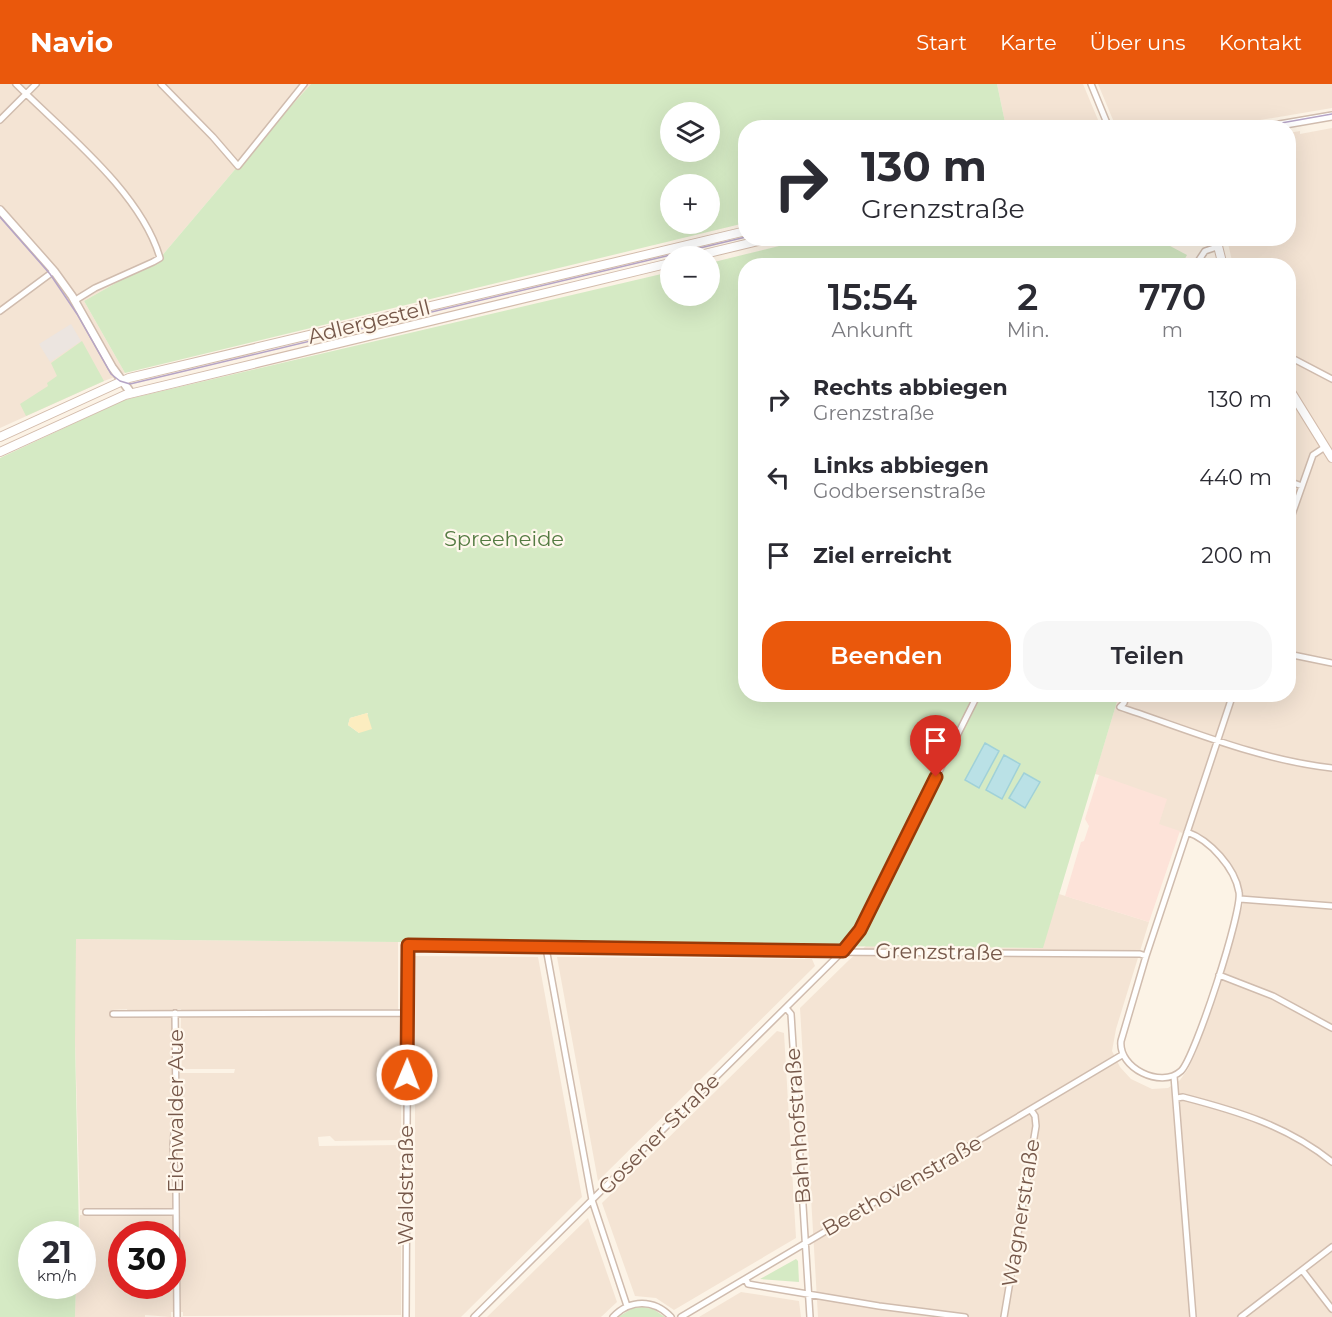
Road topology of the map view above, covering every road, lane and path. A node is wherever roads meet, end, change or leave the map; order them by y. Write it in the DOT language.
graph roads {
  1 [pos="16,84"];
  2 [pos="36,84"];
  3 [pos="161,84"];
  4 [pos="304,84"];
  5 [pos="1091,84"];
  6 [pos="26,94"];
  7 [pos="1332,116"];
  8 [pos="0,120"];
  9 [pos="1106,120"];
  10 [pos="1296,122"];
  11 [pos="0,210"];
  12 [pos="738,233"];
  13 [pos="738,246"];
  14 [pos="1212,246"];
  15 [pos="720,250"];
  16 [pos="1200,258"];
  17 [pos="660,265"];
  18 [pos="54,271"];
  19 [pos="74,301"];
  20 [pos="0,310"];
  21 [pos="1296,360"];
  22 [pos="1332,379"];
  23 [pos="122,381"];
  24 [pos="131,393"];
  25 [pos="1296,400"];
  26 [pos="0,437"];
  27 [pos="1325,447"];
  28 [pos="0,452"];
  29 [pos="1332,458"];
  30 [pos="1296,484"];
  31 [pos="1302,486"];
  32 [pos="1296,503"];
  33 [pos="1296,656"];
  34 [pos="1332,663"];
  35 [pos="974,702"];
  36 [pos="1124,702"];
  37 [pos="1231,702"];
  38 [pos="1222,741"];
  39 [pos="1332,768"];
  40 [pos="1187,832"];
  41 [pos="1240,900"];
  42 [pos="1332,906"];
  43 [pos="408,945"];
  44 [pos="546,948"];
  45 [pos="843,951"];
  46 [pos="1146,956"];
  47 [pos="1219,975"];
  48 [pos="786,1008"];
  49 [pos="407,1012"];
  50 [pos="175,1013"];
  51 [pos="113,1014"];
  52 [pos="1332,1028"];
  53 [pos="1122,1055"];
  54 [pos="1174,1076"];
  55 [pos="1177,1098"];
  56 [pos="1031,1110"];
  57 [pos="1332,1162"];
  58 [pos="592,1200"];
  59 [pos="86,1212"];
  60 [pos="176,1212"];
  61 [pos="806,1243"];
  62 [pos="1332,1247"];
  63 [pos="1302,1270"];
  64 [pos="746,1279"];
  65 [pos="808,1293"];
  66 [pos="627,1306"];
  67 [pos="1332,1309"];
  68 [pos="177,1317"];
  69 [pos="406,1317"];
  70 [pos="474,1317"];
  71 [pos="613,1317"];
  72 [pos="671,1317"];
  73 [pos="681,1317"];
  74 [pos="810,1317"];
  75 [pos="964,1317"];
  76 [pos="1004,1317"];
  77 [pos="1193,1317"];
  78 [pos="1241,1317"];
  1 -- 6 [label="street"];
  2 -- 6 [label="street"];
  3 -- 4 [label="street"];
  5 -- 9 [label="street"];
  6 -- 8 [label="street"];
  6 -- 19 [label="street"];
  7 -- 10 [label="street"];
  11 -- 18 [label="street"];
  12 -- 23 [label="main road, Adlergestell"];
  13 -- 15 [label="main road"];
  14 -- 16 [label="street"];
  17 -- 24 [label="main road, Adlergestell"];
  18 -- 19 [label="street"];
  18 -- 20 [label="street"];
  19 -- 23 [label="street"];
  21 -- 22 [label="street"];
  23 -- 24 [label="street"];
  23 -- 26 [label="main road, Adlergestell"];
  24 -- 28 [label="main road, Adlergestell"];
  25 -- 27 [label="main road"];
  27 -- 29 [label="main road"];
  27 -- 31 [label="street"];
  30 -- 31 [label="street"];
  31 -- 32 [label="street"];
  33 -- 34 [label="street"];
  35 -- 45 [label="street, Gosener Straße"];
  36 -- 38 [label="street"];
  37 -- 38 [label="street"];
  38 -- 39 [label="street"];
  38 -- 40 [label="street"];
  40 -- 41 [label="street"];
  40 -- 46 [label="street"];
  41 -- 42 [label="street"];
  41 -- 47 [label="street"];
  43 -- 44 [label="street, Grenzstraße"];
  43 -- 49 [label="street, Waldstraße"];
  44 -- 45 [label="street, Grenzstraße"];
  44 -- 58 [label="street"];
  45 -- 46 [label="street, Grenzstraße"];
  45 -- 48 [label="street, Gosener Straße"];
  46 -- 53 [label="street"];
  47 -- 52 [label="street"];
  47 -- 54 [label="street"];
  48 -- 58 [label="street, Gosener Straße"];
  48 -- 61 [label="street, Bahnhofstraße"];
  49 -- 50 [label="street"];
  49 -- 69 [label="street, Waldstraße"];
  50 -- 51 [label="street"];
  50 -- 60 [label="street, Eichwalder Aue"];
  53 -- 54 [label="street"];
  53 -- 56 [label="street, Beethovenstraße"];
  54 -- 55 [label="street"];
  55 -- 57 [label="street"];
  55 -- 77 [label="street"];
  56 -- 61 [label="street, Beethovenstraße"];
  56 -- 76 [label="street, Wagnerstraße"];
  58 -- 66 [label="street"];
  58 -- 70 [label="street, Gosener Straße"];
  59 -- 60 [label="street"];
  60 -- 68 [label="street, Eichwalder Aue"];
  61 -- 64 [label="street, Beethovenstraße"];
  61 -- 65 [label="street, Bahnhofstraße"];
  62 -- 63 [label="street"];
  63 -- 67 [label="street"];
  63 -- 78 [label="street"];
  64 -- 65 [label="street"];
  64 -- 73 [label="street, Beethovenstraße"];
  65 -- 74 [label="street, Bahnhofstraße"];
  65 -- 75 [label="street"];
  66 -- 71 [label="street"];
  66 -- 72 [label="street"];
}
